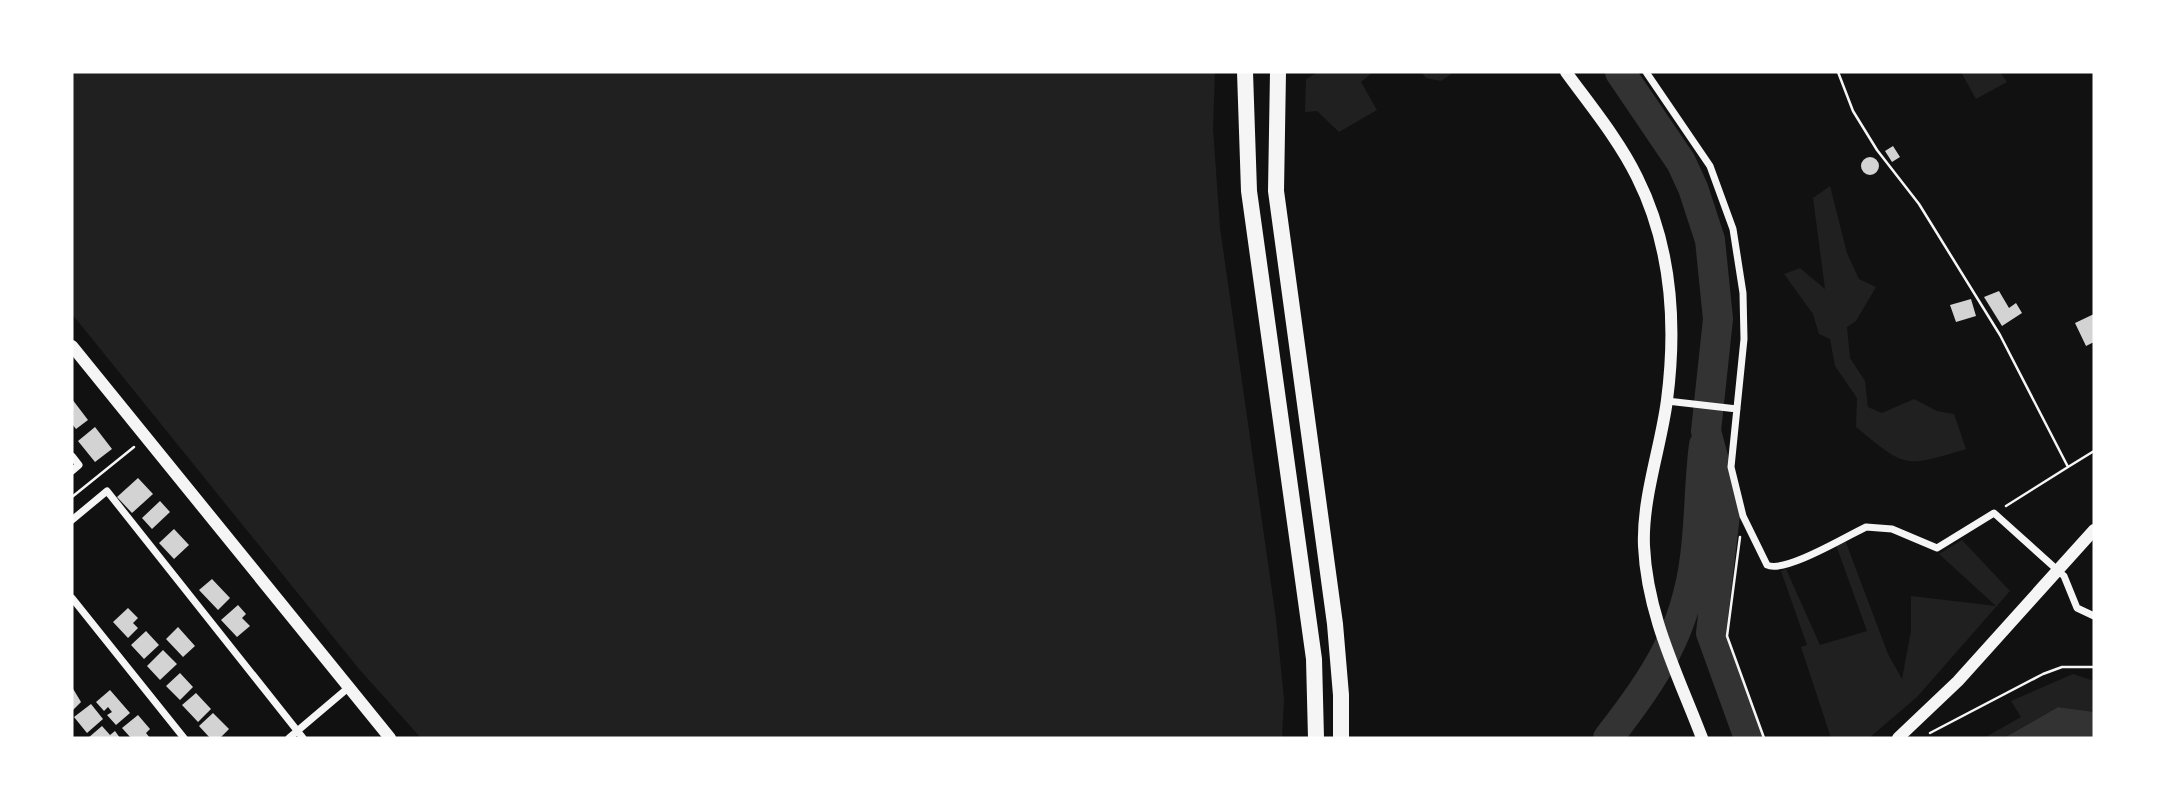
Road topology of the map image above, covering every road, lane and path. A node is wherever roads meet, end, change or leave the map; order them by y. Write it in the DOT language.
graph roads {
  1 [pos="1245,72"];
  2 [pos="1278,72"];
  3 [pos="1566,72"];
  4 [pos="1646,72"];
  5 [pos="1838,72"];
  6 [pos="72,346"];
  7 [pos="1667,401"];
  8 [pos="1735,409"];
  9 [pos="145,439"];
  10 [pos="2094,450"];
  11 [pos="72,456"];
  12 [pos="2068,467"];
  13 [pos="72,471"];
  14 [pos="72,497"];
  15 [pos="1994,513"];
  16 [pos="1743,516"];
  17 [pos="72,520"];
  18 [pos="2094,530"];
  19 [pos="2057,571"];
  20 [pos="72,598"];
  21 [pos="2094,616"];
  22 [pos="2094,667"];
  23 [pos="348,688"];
  24 [pos="1930,733"];
  25 [pos="300,735"];
  26 [pos="184,738"];
  27 [pos="289,738"];
  28 [pos="390,738"];
  29 [pos="1316,738"];
  30 [pos="1340,738"];
  31 [pos="1702,738"];
  32 [pos="1764,738"];
  33 [pos="1898,738"];
  1 -- 29 [label="main road"];
  2 -- 30 [label="main road"];
  3 -- 7 [label="street"];
  4 -- 8 [label="street"];
  5 -- 12 [label="path"];
  6 -- 9 [label="street"];
  7 -- 8 [label="street"];
  7 -- 31 [label="street"];
  8 -- 16 [label="street"];
  9 -- 14 [label="path"];
  9 -- 23 [label="street"];
  10 -- 12 [label="path"];
  11 -- 13 [label="street"];
  12 -- 15 [label="path"];
  15 -- 16 [label="street"];
  15 -- 19 [label="street"];
  16 -- 32 [label="path"];
  17 -- 25 [label="street"];
  18 -- 19 [label="street"];
  19 -- 21 [label="street"];
  19 -- 33 [label="street"];
  20 -- 26 [label="street"];
  22 -- 24 [label="path"];
  23 -- 25 [label="street"];
  23 -- 28 [label="street"];
  25 -- 27 [label="street"];
}
